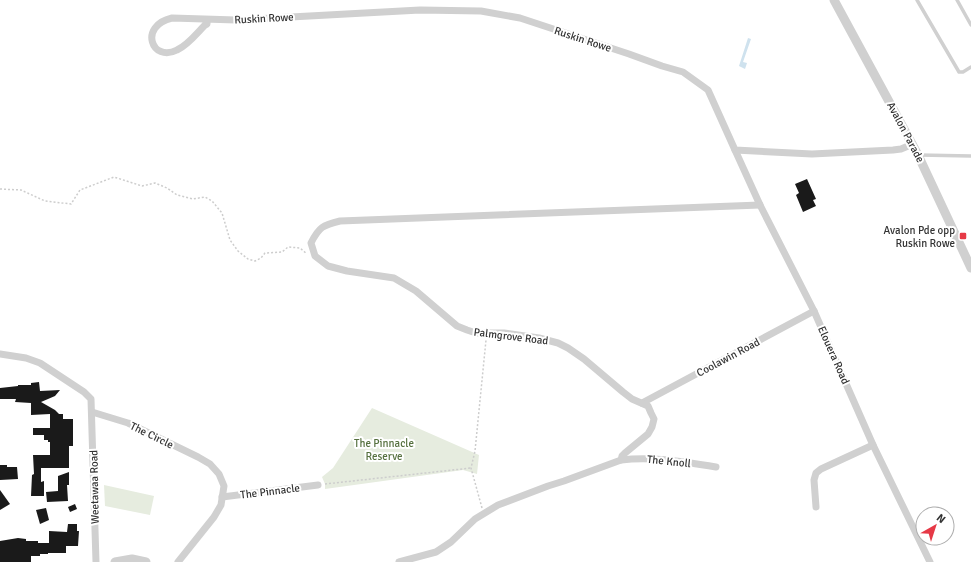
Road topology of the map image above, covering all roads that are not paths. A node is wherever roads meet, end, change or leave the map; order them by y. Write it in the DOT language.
graph roads {
  1 [pos="834,0"];
  2 [pos="917,0"];
  3 [pos="957,0"];
  4 [pos="207,20"];
  5 [pos="971,25"];
  6 [pos="971,67"];
  7 [pos="913,144"];
  8 [pos="735,150"];
  9 [pos="918,154"];
  10 [pos="971,156"];
  11 [pos="760,205"];
  12 [pos="971,268"];
  13 [pos="814,311"];
  14 [pos="0,354"];
  15 [pos="642,403"];
  16 [pos="92,412"];
  17 [pos="874,445"];
  18 [pos="621,460"];
  19 [pos="716,467"];
  20 [pos="318,485"];
  21 [pos="222,496"];
  22 [pos="816,507"];
  23 [pos="96,562"];
  24 [pos="115,562"];
  25 [pos="146,562"];
  26 [pos="178,562"];
  27 [pos="399,562"];
  28 [pos="930,562"];
  1 -- 7 [label="street, Avalon Parade"];
  2 -- 6 [label="lane"];
  3 -- 5 [label="lane"];
  4 -- 4 [label="street, Ruskin Rowe"];
  4 -- 8 [label="street, Ruskin Rowe"];
  7 -- 8 [label="street"];
  7 -- 9 [label="street, Avalon Parade"];
  8 -- 11 [label="street, Elouera Road"];
  9 -- 10 [label="lane"];
  9 -- 12 [label="street, Avalon Parade"];
  11 -- 13 [label="street, Elouera Road"];
  11 -- 15 [label="street, Palmgrove Road"];
  13 -- 15 [label="street, Coolawin Road"];
  13 -- 17 [label="street, Elouera Road"];
  14 -- 16 [label="street"];
  15 -- 18 [label="street, Palmgrove Road"];
  16 -- 21 [label="street, The Circle"];
  16 -- 23 [label="street, Weetawaa Road"];
  17 -- 22 [label="street"];
  17 -- 28 [label="street, Elouera Road"];
  18 -- 19 [label="street, The Knoll"];
  18 -- 27 [label="street, Palmgrove Road"];
  20 -- 21 [label="street, The Pinnacle"];
  21 -- 26 [label="street, The Circle"];
  24 -- 25 [label="street"];
}
